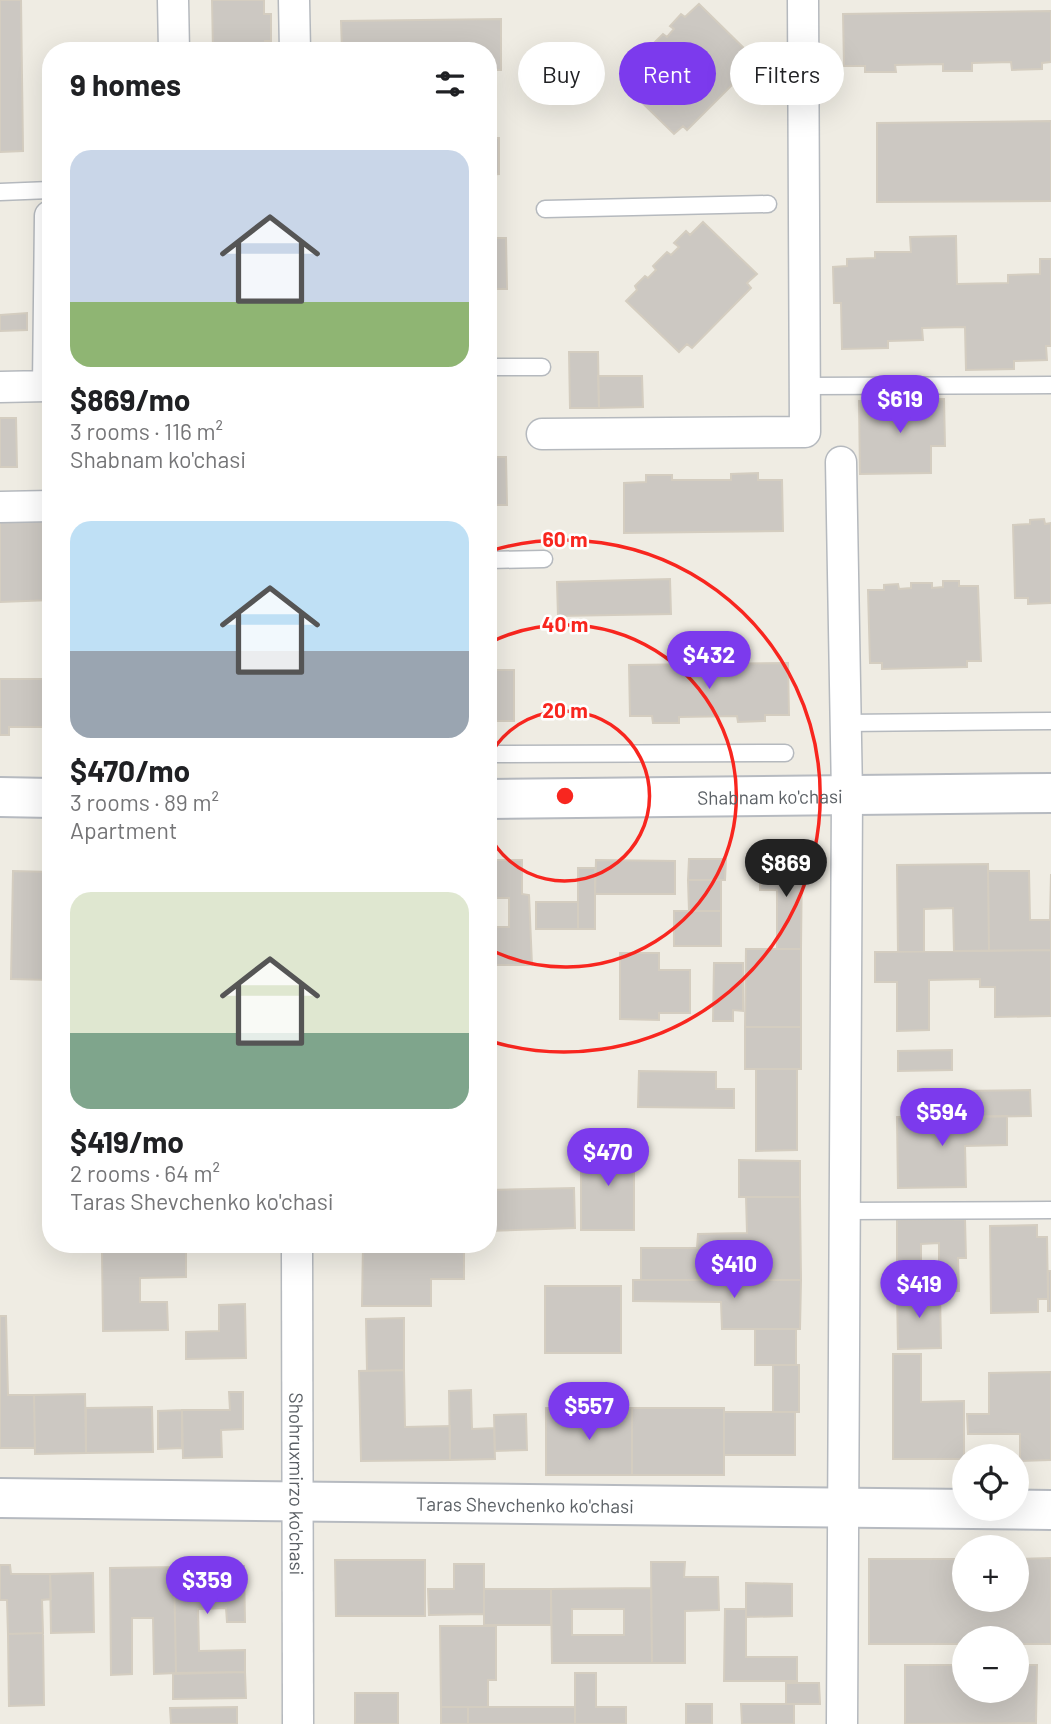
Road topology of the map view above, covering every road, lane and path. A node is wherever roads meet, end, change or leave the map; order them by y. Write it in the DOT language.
graph roads {
  1 [pos="173,0"];
  2 [pos="294,0"];
  3 [pos="803,0"];
  4 [pos="174,42"];
  5 [pos="295,42"];
  6 [pos="42,190"];
  7 [pos="0,192"];
  8 [pos="768,204"];
  9 [pos="545,209"];
  10 [pos="497,367"];
  11 [pos="542,367"];
  12 [pos="1051,385"];
  13 [pos="805,386"];
  14 [pos="0,387"];
  15 [pos="42,388"];
  16 [pos="542,434"];
  17 [pos="841,462"];
  18 [pos="42,506"];
  19 [pos="0,507"];
  20 [pos="544,559"];
  21 [pos="497,560"];
  22 [pos="1051,720"];
  23 [pos="845,723"];
  24 [pos="785,753"];
  25 [pos="497,754"];
  26 [pos="1051,793"];
  27 [pos="847,795"];
  28 [pos="0,797"];
  29 [pos="42,797"];
  30 [pos="497,799"];
  31 [pos="1051,1210"];
  32 [pos="844,1211"];
  33 [pos="296,1253"];
  34 [pos="0,1498"];
  35 [pos="296,1501"];
  36 [pos="841,1507"];
  37 [pos="1051,1510"];
  38 [pos="298,1724"];
  39 [pos="842,1724"];
  1 -- 4 [label="street"];
  2 -- 5 [label="street"];
  3 -- 13 [label="street"];
  6 -- 7 [label="lane"];
  8 -- 9 [label="lane"];
  10 -- 11 [label="lane"];
  12 -- 13 [label="lane"];
  13 -- 16 [label="street"];
  14 -- 15 [label="street"];
  17 -- 23 [label="street"];
  18 -- 19 [label="street"];
  20 -- 21 [label="lane"];
  22 -- 23 [label="lane"];
  23 -- 27 [label="street"];
  24 -- 25 [label="lane"];
  26 -- 27 [label="street, Shabnam ko'chasi"];
  27 -- 30 [label="street, Shabnam ko'chasi"];
  27 -- 32 [label="street"];
  28 -- 29 [label="street"];
  31 -- 32 [label="lane"];
  32 -- 36 [label="street"];
  33 -- 35 [label="street, Shohruxmirzo ko'chasi"];
  34 -- 35 [label="street, Taras Shevchenko ko'chasi"];
  35 -- 36 [label="street, Taras Shevchenko ko'chasi"];
  35 -- 38 [label="street, Shohruxmirzo ko'chasi"];
  36 -- 37 [label="street, Taras Shevchenko ko'chasi"];
  36 -- 39 [label="street"];
}
